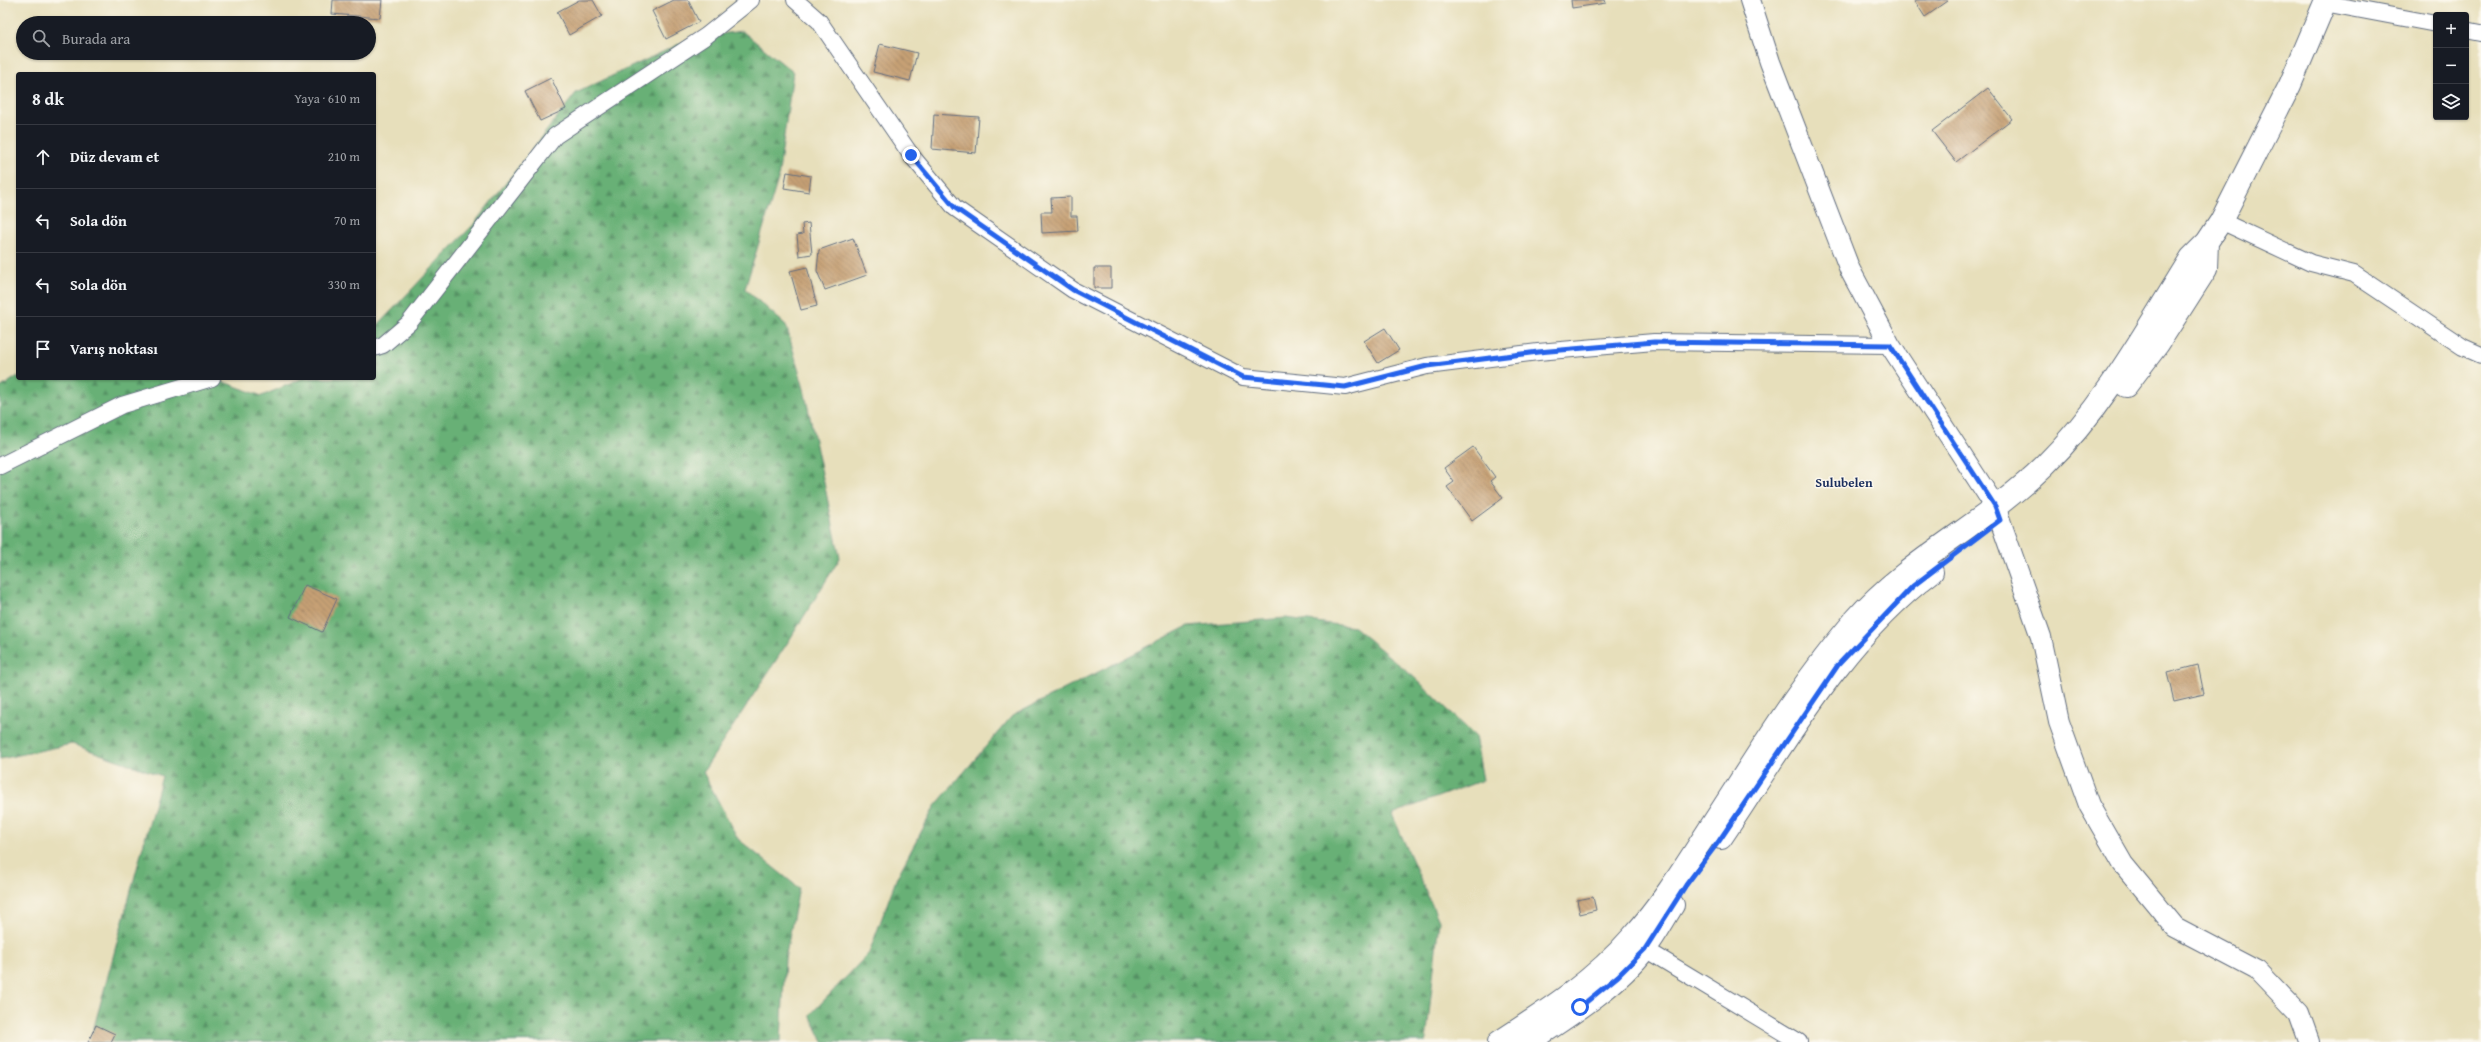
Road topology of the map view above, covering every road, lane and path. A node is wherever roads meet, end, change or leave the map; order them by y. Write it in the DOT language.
graph roads {
  1 [pos="751,0"];
  2 [pos="795,0"];
  3 [pos="1750,0"];
  4 [pos="2325,1"];
  5 [pos="2433,23"];
  6 [pos="2469,31"];
  7 [pos="2481,33"];
  8 [pos="2222,221"];
  9 [pos="1890,345"];
  10 [pos="376,347"];
  11 [pos="2481,355"];
  12 [pos="205,380"];
  13 [pos="0,466"];
  14 [pos="1997,513"];
  15 [pos="1645,949"];
  16 [pos="1499,1042"];
  17 [pos="1529,1042"];
  18 [pos="1799,1042"];
  19 [pos="2309,1042"];
  1 -- 10 [label="street"];
  2 -- 9 [label="street"];
  3 -- 9 [label="street"];
  4 -- 5 [label="street"];
  4 -- 8 [label="main road"];
  6 -- 7 [label="street"];
  8 -- 11 [label="street"];
  8 -- 14 [label="main road"];
  9 -- 14 [label="street"];
  12 -- 13 [label="street"];
  14 -- 15 [label="main road"];
  14 -- 16 [label="main road"];
  14 -- 19 [label="street"];
  15 -- 17 [label="main road"];
  15 -- 18 [label="street"];
}
